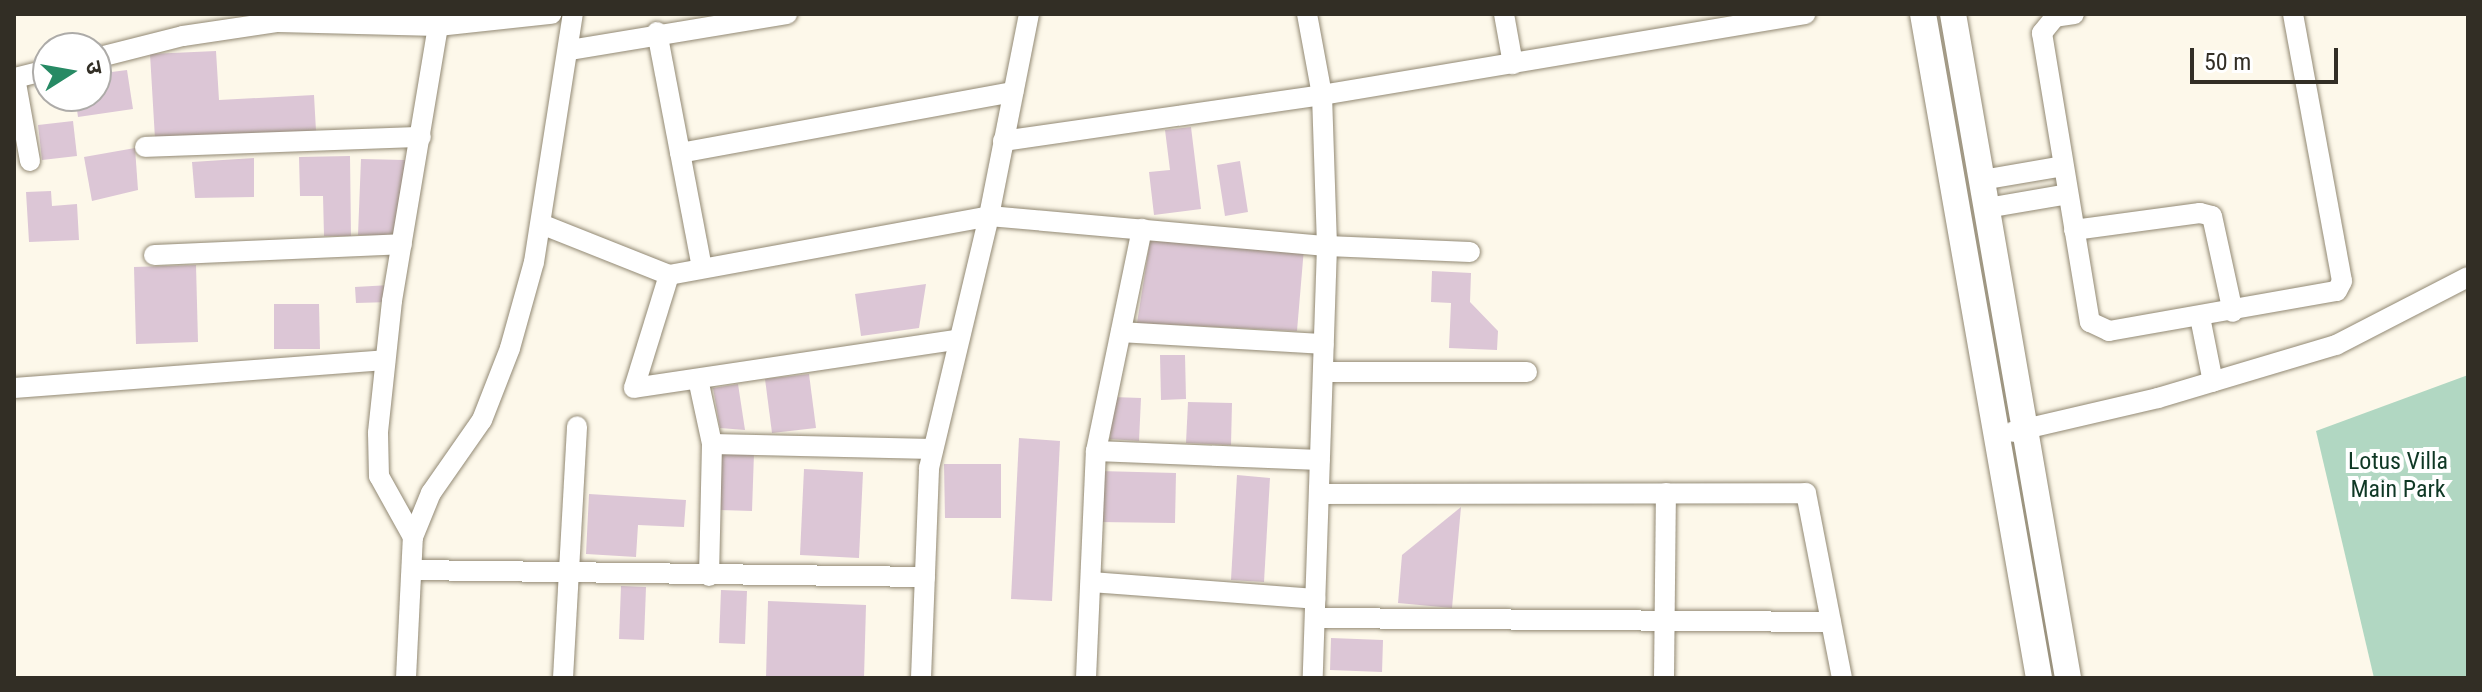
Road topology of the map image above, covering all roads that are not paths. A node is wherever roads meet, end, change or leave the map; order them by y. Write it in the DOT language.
graph roads {
  1 [pos="551,14"];
  2 [pos="573,14"];
  3 [pos="787,14"];
  4 [pos="1029,14"];
  5 [pos="1307,14"];
  6 [pos="1504,14"];
  7 [pos="1805,14"];
  8 [pos="1923,14"];
  9 [pos="1953,14"];
  10 [pos="2074,14"];
  11 [pos="2293,14"];
  12 [pos="1765,18"];
  13 [pos="438,26"];
  14 [pos="657,32"];
  15 [pos="570,50"];
  16 [pos="112,54"];
  17 [pos="1513,64"];
  18 [pos="14,78"];
  19 [pos="1013,92"];
  20 [pos="1322,95"];
  21 [pos="421,137"];
  22 [pos="1003,141"];
  23 [pos="145,147"];
  24 [pos="680,153"];
  25 [pos="30,161"];
  26 [pos="2063,166"];
  27 [pos="1982,180"];
  28 [pos="2068,194"];
  29 [pos="1987,208"];
  30 [pos="989,216"];
  31 [pos="541,224"];
  32 [pos="1142,229"];
  33 [pos="2074,230"];
  34 [pos="402,244"];
  35 [pos="1327,246"];
  36 [pos="1470,252"];
  37 [pos="154,255"];
  38 [pos="702,267"];
  39 [pos="669,275"];
  40 [pos="2468,277"];
  41 [pos="2233,312"];
  42 [pos="2200,317"];
  43 [pos="1121,332"];
  44 [pos="957,340"];
  45 [pos="1324,344"];
  46 [pos="385,360"];
  47 [pos="1323,372"];
  48 [pos="1527,372"];
  49 [pos="698,379"];
  50 [pos="2213,382"];
  51 [pos="14,388"];
  52 [pos="577,426"];
  53 [pos="2025,431"];
  54 [pos="1996,432"];
  55 [pos="712,444"];
  56 [pos="933,449"];
  57 [pos="1096,451"];
  58 [pos="1320,460"];
  59 [pos="1666,493"];
  60 [pos="1319,494"];
  61 [pos="413,537"];
  62 [pos="412,570"];
  63 [pos="570,572"];
  64 [pos="709,576"];
  65 [pos="925,577"];
  66 [pos="1091,582"];
  67 [pos="1315,608"];
  68 [pos="1666,621"];
  69 [pos="1831,622"];
  70 [pos="406,678"];
  71 [pos="563,678"];
  72 [pos="921,678"];
  73 [pos="1086,678"];
  74 [pos="1313,678"];
  75 [pos="1664,678"];
  76 [pos="1842,678"];
  77 [pos="2039,678"];
  78 [pos="2068,678"];
  1 -- 13 [label="street"];
  2 -- 15 [label="street"];
  3 -- 14 [label="street"];
  4 -- 19 [label="street"];
  5 -- 20 [label="street"];
  6 -- 17 [label="street"];
  7 -- 12 [label="street"];
  8 -- 54 [label="street"];
  9 -- 27 [label="street"];
  10 -- 26 [label="street"];
  11 -- 41 [label="street"];
  12 -- 17 [label="street"];
  13 -- 16 [label="street"];
  13 -- 21 [label="street"];
  14 -- 15 [label="street"];
  14 -- 24 [label="street"];
  15 -- 31 [label="street"];
  17 -- 20 [label="street"];
  18 -- 25 [label="street"];
  19 -- 22 [label="street"];
  19 -- 24 [label="street"];
  20 -- 22 [label="street"];
  20 -- 35 [label="street"];
  21 -- 23 [label="street"];
  21 -- 34 [label="street"];
  22 -- 30 [label="street"];
  24 -- 38 [label="street"];
  26 -- 27 [label="street"];
  26 -- 28 [label="street"];
  27 -- 29 [label="street"];
  28 -- 29 [label="street"];
  28 -- 33 [label="street"];
  29 -- 53 [label="street"];
  30 -- 32 [label="street"];
  30 -- 38 [label="street"];
  30 -- 44 [label="street"];
  31 -- 39 [label="street"];
  31 -- 61 [label="street"];
  32 -- 35 [label="street"];
  32 -- 43 [label="street"];
  33 -- 41 [label="street"];
  33 -- 42 [label="street"];
  34 -- 37 [label="street"];
  34 -- 46 [label="street"];
  35 -- 36 [label="street"];
  35 -- 45 [label="street"];
  38 -- 39 [label="street"];
  39 -- 49 [label="street"];
  40 -- 50 [label="street"];
  41 -- 42 [label="street"];
  42 -- 50 [label="street"];
  43 -- 45 [label="street"];
  43 -- 57 [label="street"];
  44 -- 49 [label="street"];
  44 -- 56 [label="street"];
  45 -- 47 [label="street"];
  46 -- 51 [label="street"];
  46 -- 61 [label="street"];
  47 -- 48 [label="street"];
  47 -- 58 [label="street"];
  49 -- 55 [label="street"];
  50 -- 53 [label="street"];
  52 -- 63 [label="street"];
  53 -- 54 [label="street"];
  53 -- 78 [label="street"];
  54 -- 77 [label="street"];
  55 -- 56 [label="street"];
  55 -- 64 [label="street"];
  56 -- 65 [label="street"];
  57 -- 58 [label="street"];
  57 -- 66 [label="street"];
  58 -- 60 [label="street"];
  59 -- 60 [label="street"];
  59 -- 68 [label="street"];
  59 -- 69 [label="street"];
  60 -- 67 [label="street"];
  61 -- 62 [label="street"];
  62 -- 63 [label="street"];
  62 -- 70 [label="street"];
  63 -- 64 [label="street"];
  63 -- 71 [label="street"];
  64 -- 65 [label="street"];
  65 -- 72 [label="street"];
  66 -- 67 [label="street"];
  66 -- 73 [label="street"];
  67 -- 68 [label="street"];
  67 -- 74 [label="street"];
  68 -- 69 [label="street"];
  68 -- 75 [label="street"];
  69 -- 76 [label="street"];
}
